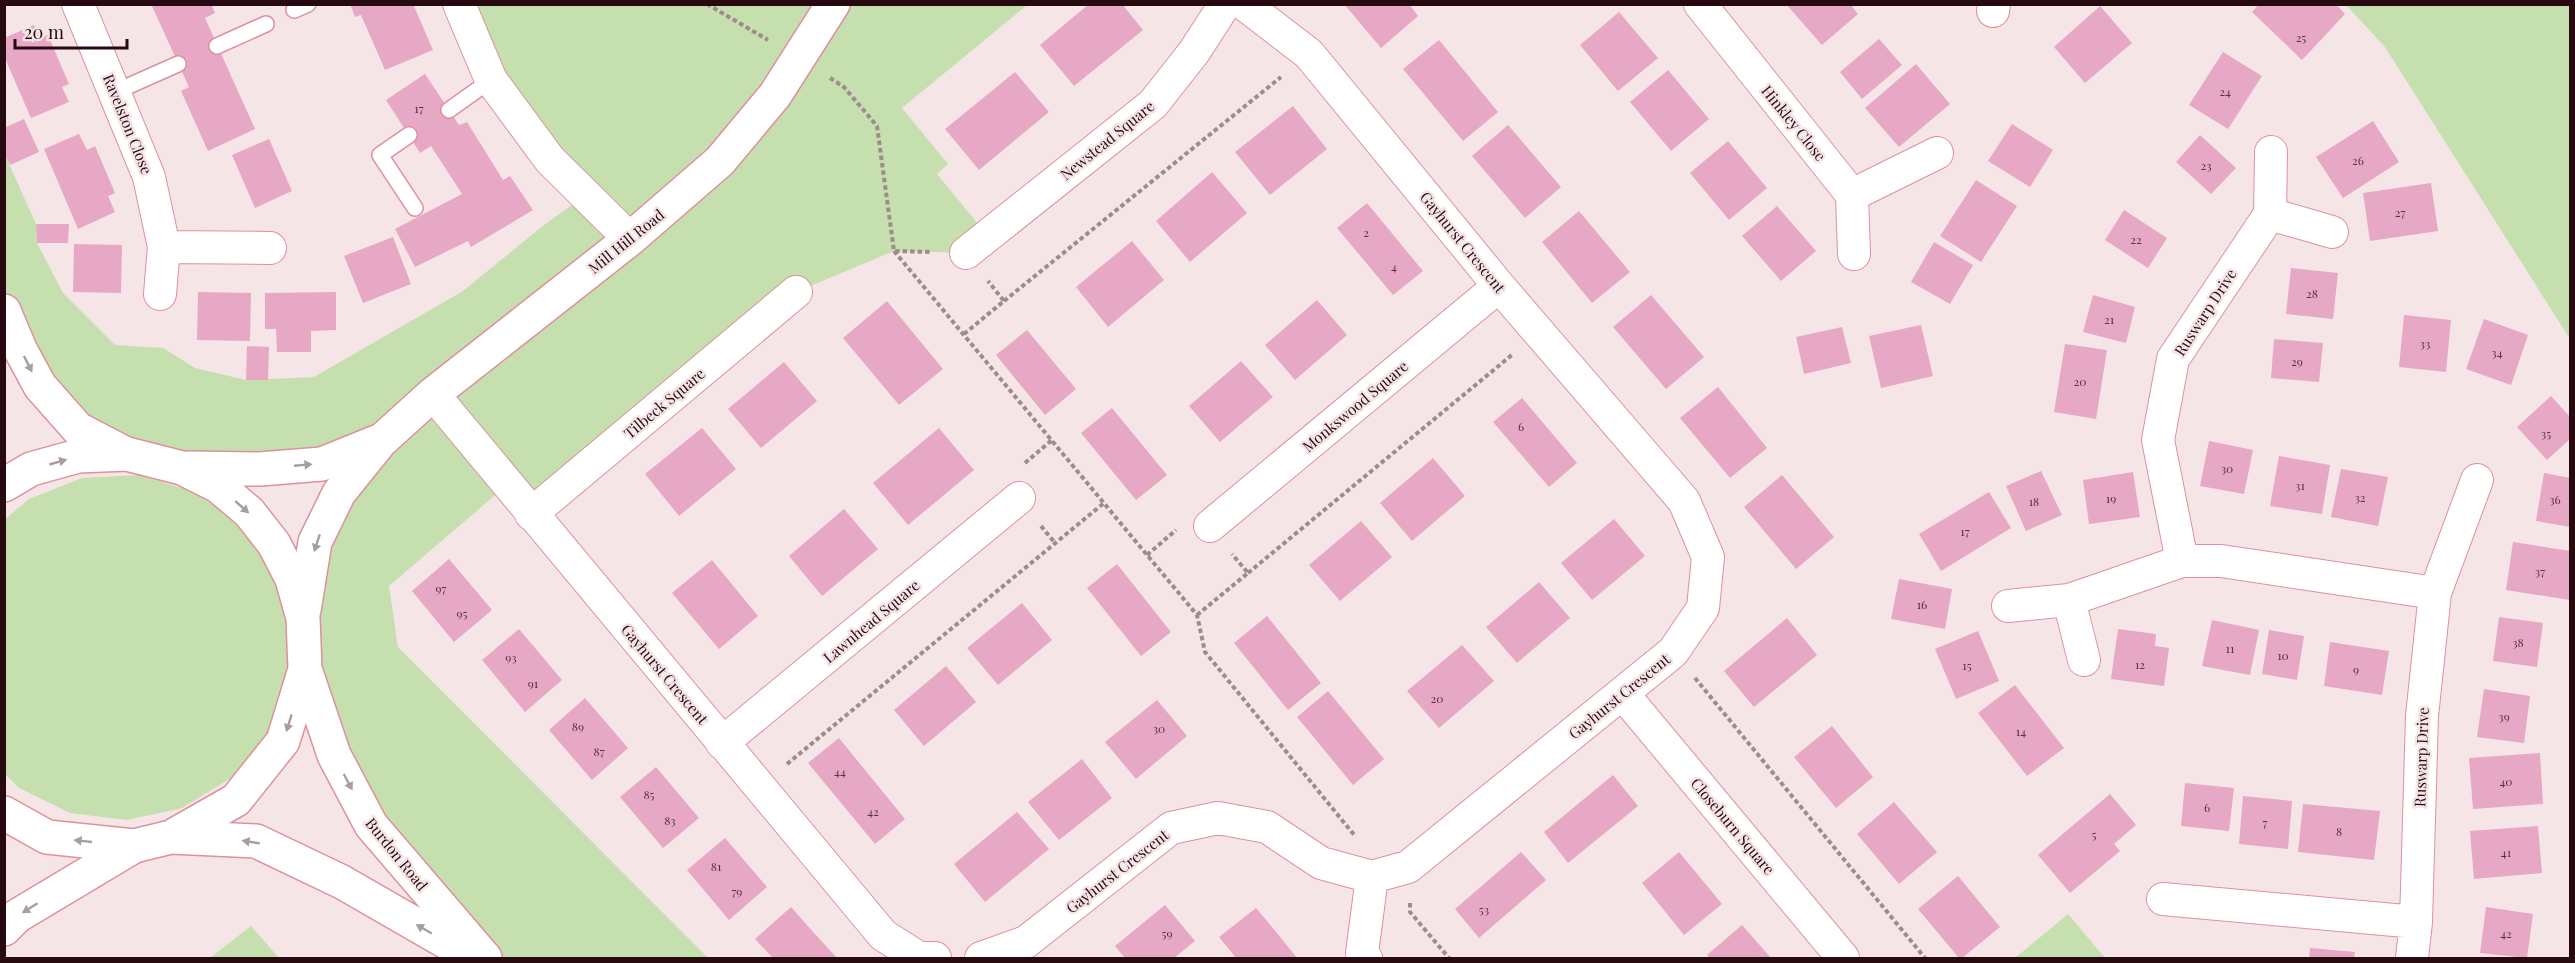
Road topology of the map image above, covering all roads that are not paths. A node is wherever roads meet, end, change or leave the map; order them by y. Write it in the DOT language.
graph roads {
  1 [pos="78,4"];
  2 [pos="459,4"];
  3 [pos="833,4"];
  4 [pos="1225,4"];
  5 [pos="1244,4"];
  6 [pos="1700,4"];
  7 [pos="266,24"];
  8 [pos="217,46"];
  9 [pos="178,64"];
  10 [pos="491,80"];
  11 [pos="116,92"];
  12 [pos="449,110"];
  13 [pos="409,135"];
  14 [pos="2271,152"];
  15 [pos="1937,153"];
  16 [pos="1852,195"];
  17 [pos="415,208"];
  18 [pos="2270,214"];
  19 [pos="2332,232"];
  20 [pos="630,238"];
  21 [pos="164,247"];
  22 [pos="270,248"];
  23 [pos="966,253"];
  24 [pos="1854,254"];
  25 [pos="1499,286"];
  26 [pos="796,292"];
  27 [pos="160,294"];
  28 [pos="4,311"];
  29 [pos="434,394"];
  30 [pos="381,441"];
  31 [pos="126,454"];
  32 [pos="182,468"];
  33 [pos="2477,480"];
  34 [pos="4,485"];
  35 [pos="1019,498"];
  36 [pos="531,514"];
  37 [pos="1210,526"];
  38 [pos="2182,561"];
  39 [pos="2435,593"];
  40 [pos="2069,600"];
  41 [pos="2008,606"];
  42 [pos="303,618"];
  43 [pos="2084,660"];
  44 [pos="305,669"];
  45 [pos="1623,694"];
  46 [pos="722,743"];
  47 [pos="4,813"];
  48 [pos="171,837"];
  49 [pos="134,846"];
  50 [pos="1372,877"];
  51 [pos="2163,899"];
  52 [pos="2416,922"];
  53 [pos="4,929"];
  54 [pos="475,958"];
  55 [pos="485,958"];
  56 [pos="935,958"];
  57 [pos="981,958"];
  58 [pos="1366,958"];
  59 [pos="1843,958"];
  60 [pos="2412,958"];
  1 -- 11 [label="street, Ravelston Close"];
  2 -- 10 [label="street"];
  3 -- 20 [label="main road, Mill Hill Road"];
  4 -- 23 [label="street, Newstead Square"];
  5 -- 25 [label="street, Gayhurst Crescent"];
  6 -- 16 [label="street, Hinkley Close"];
  7 -- 8 [label="lane"];
  9 -- 11 [label="lane"];
  10 -- 12 [label="lane"];
  10 -- 20 [label="street"];
  11 -- 21 [label="street, Ravelston Close"];
  13 -- 17 [label="lane"];
  14 -- 18 [label="street"];
  15 -- 16 [label="street"];
  16 -- 24 [label="street"];
  18 -- 19 [label="street"];
  18 -- 38 [label="street, Ruswarp Drive"];
  20 -- 29 [label="main road, Mill Hill Road"];
  21 -- 22 [label="street"];
  21 -- 27 [label="street, Ravelston Close"];
  25 -- 37 [label="street, Monkswood Square"];
  25 -- 45 [label="street, Gayhurst Crescent"];
  26 -- 36 [label="street, Tilbeck Square"];
  28 -- 31 [label="main road, one-way"];
  29 -- 30 [label="main road, Mill Hill Road"];
  29 -- 36 [label="street, Gayhurst Crescent"];
  32 -- 30 [label="main road, Mill Hill Road, one-way"];
  30 -- 42 [label="main road, Mill Hill Road, one-way"];
  31 -- 32 [label="main road, Burdon Road"];
  34 -- 31 [label="main road, Burdon Road, one-way"];
  32 -- 42 [label="main road, Burdon Road, one-way"];
  33 -- 39 [label="street, Ruswarp Drive"];
  35 -- 46 [label="street, Lawnhead Square"];
  36 -- 46 [label="street, Gayhurst Crescent"];
  38 -- 39 [label="street"];
  38 -- 40 [label="street"];
  39 -- 52 [label="street, Ruswarp Drive"];
  40 -- 41 [label="street"];
  40 -- 43 [label="street"];
  42 -- 44 [label="main road, Burdon Road"];
  44 -- 48 [label="main road, Burdon Road, one-way"];
  44 -- 55 [label="main road, Burdon Road, one-way"];
  45 -- 50 [label="street, Gayhurst Crescent"];
  45 -- 59 [label="street, Closeburn Square"];
  46 -- 56 [label="street, Gayhurst Crescent"];
  49 -- 47 [label="main road, Burdon Road, one-way"];
  48 -- 49 [label="main road, Burdon Road"];
  54 -- 48 [label="main road, Burdon Road, one-way"];
  49 -- 53 [label="main road, one-way"];
  50 -- 57 [label="street, Gayhurst Crescent"];
  50 -- 58 [label="street"];
  51 -- 52 [label="street"];
  52 -- 60 [label="street, Ruswarp Drive"];
}
